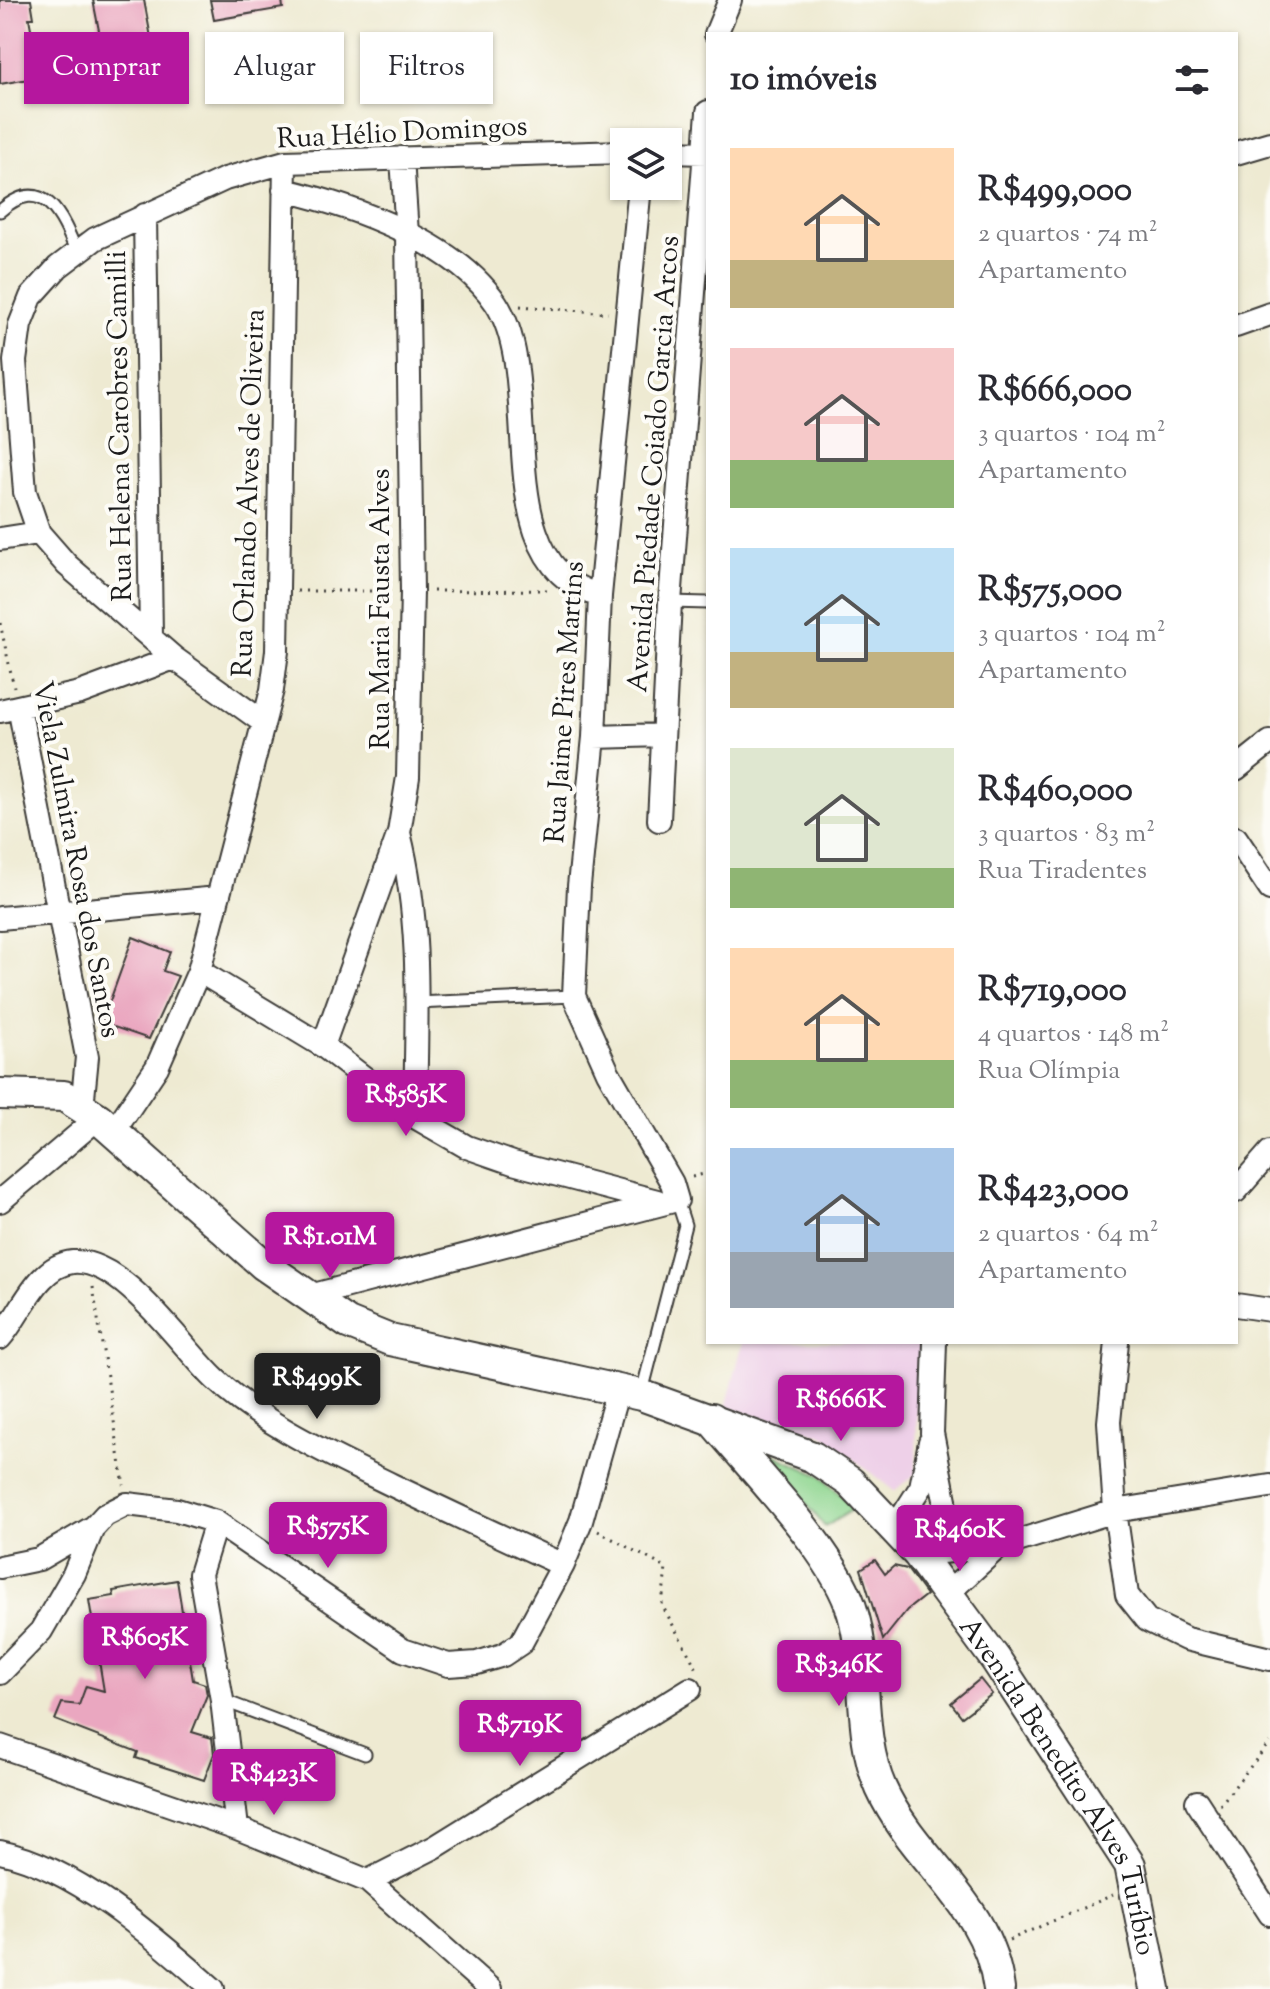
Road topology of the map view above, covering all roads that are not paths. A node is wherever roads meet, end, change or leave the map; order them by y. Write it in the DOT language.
graph roads {
  1 [pos="730,0"];
  2 [pos="717,32"];
  3 [pos="1270,143"];
  4 [pos="706,148"];
  5 [pos="682,151"];
  6 [pos="610,152"];
  7 [pos="1238,152"];
  8 [pos="402,158"];
  9 [pos="706,160"];
  10 [pos="285,162"];
  11 [pos="284,190"];
  12 [pos="639,200"];
  13 [pos="0,211"];
  14 [pos="145,215"];
  15 [pos="407,234"];
  16 [pos="77,253"];
  17 [pos="1270,314"];
  18 [pos="1238,325"];
  19 [pos="39,533"];
  20 [pos="0,539"];
  21 [pos="600,596"];
  22 [pos="670,602"];
  23 [pos="706,603"];
  24 [pos="151,637"];
  25 [pos="174,658"];
  26 [pos="9,709"];
  27 [pos="263,722"];
  28 [pos="663,735"];
  29 [pos="594,737"];
  30 [pos="1270,742"];
  31 [pos="1238,767"];
  32 [pos="659,820"];
  33 [pos="399,833"];
  34 [pos="1238,841"];
  35 [pos="1270,889"];
  36 [pos="218,898"];
  37 [pos="60,914"];
  38 [pos="0,918"];
  39 [pos="199,971"];
  40 [pos="574,996"];
  41 [pos="416,1003"];
  42 [pos="323,1046"];
  43 [pos="0,1094"];
  44 [pos="415,1117"];
  45 [pos="98,1119"];
  46 [pos="1270,1152"];
  47 [pos="1238,1189"];
  48 [pos="0,1201"];
  49 [pos="669,1201"];
  50 [pos="306,1297"];
  51 [pos="1238,1305"];
  52 [pos="1270,1310"];
  53 [pos="0,1338"];
  54 [pos="935,1344"];
  55 [pos="1117,1344"];
  56 [pos="629,1392"];
  57 [pos="709,1417"];
  58 [pos="932,1433"];
  59 [pos="1270,1486"];
  60 [pos="1115,1511"];
  61 [pos="216,1522"];
  62 [pos="93,1528"];
  63 [pos="895,1528"];
  64 [pos="998,1547"];
  65 [pos="918,1554"];
  66 [pos="563,1565"];
  67 [pos="0,1567"];
  68 [pos="946,1595"];
  69 [pos="1270,1659"];
  70 [pos="0,1673"];
  71 [pos="690,1689"];
  72 [pos="222,1700"];
  73 [pos="0,1746"];
  74 [pos="365,1754"];
  75 [pos="1202,1811"];
  76 [pos="237,1828"];
  77 [pos="0,1852"];
  78 [pos="368,1881"];
  79 [pos="1270,1914"];
  80 [pos="213,1989"];
  81 [pos="490,1989"];
  82 [pos="999,1989"];
  83 [pos="1155,1989"];
  1 -- 2 [label="street"];
  3 -- 7 [label="street"];
  4 -- 5 [label="street"];
  6 -- 8 [label="street, Rua Hélio Domingos"];
  8 -- 10 [label="street, Rua Hélio Domingos"];
  8 -- 15 [label="street, Rua Maria Fausta Alves"];
  9 -- 22 [label="street, Avenida Piedade Coiado Garcia Arcos"];
  10 -- 11 [label="street, Rua Orlando Alves de Oliveira"];
  10 -- 14 [label="street, Rua Hélio Domingos"];
  11 -- 15 [label="street"];
  11 -- 27 [label="street, Rua Orlando Alves de Oliveira"];
  12 -- 21 [label="street, Rua Jaime Pires Martins"];
  13 -- 16 [label="lane"];
  14 -- 16 [label="street, Rua Hélio Domingos"];
  14 -- 24 [label="street, Rua Helena Carobres Camilli"];
  15 -- 21 [label="street"];
  15 -- 33 [label="street, Rua Maria Fausta Alves"];
  16 -- 19 [label="street, Rua Hélio Domingos"];
  17 -- 18 [label="street"];
  19 -- 20 [label="street"];
  19 -- 24 [label="street"];
  21 -- 29 [label="street, Rua Jaime Pires Martins"];
  22 -- 23 [label="lane"];
  22 -- 28 [label="street, Avenida Piedade Coiado Garcia Arcos"];
  24 -- 25 [label="street"];
  25 -- 26 [label="street"];
  25 -- 27 [label="street"];
  26 -- 37 [label="street, Viela Zulmira Rosa dos Santos"];
  27 -- 36 [label="street, Rua Orlando Alves de Oliveira"];
  28 -- 29 [label="street"];
  28 -- 32 [label="street, Avenida Piedade Coiado Garcia Arcos"];
  29 -- 40 [label="street, Rua Jaime Pires Martins"];
  30 -- 31 [label="street"];
  33 -- 41 [label="street"];
  33 -- 42 [label="street, Rua Maria Fausta Alves"];
  34 -- 35 [label="street"];
  36 -- 37 [label="street"];
  36 -- 39 [label="street, Rua Orlando Alves de Oliveira"];
  37 -- 38 [label="street"];
  37 -- 45 [label="street, Viela Zulmira Rosa dos Santos"];
  39 -- 42 [label="street"];
  39 -- 45 [label="street, Rua Orlando Alves de Oliveira"];
  40 -- 41 [label="lane"];
  40 -- 49 [label="street, Rua Jaime Pires Martins"];
  41 -- 44 [label="street"];
  42 -- 44 [label="street"];
  43 -- 45 [label="main road, Avenida Benedito Alves Turíbio"];
  44 -- 49 [label="street"];
  45 -- 48 [label="street, Rua Orlando Alves de Oliveira"];
  45 -- 50 [label="main road, Avenida Benedito Alves Turíbio"];
  46 -- 47 [label="street"];
  49 -- 50 [label="street"];
  49 -- 56 [label="lane"];
  50 -- 56 [label="main road, Avenida Benedito Alves Turíbio"];
  51 -- 52 [label="street"];
  53 -- 66 [label="street"];
  54 -- 58 [label="street"];
  55 -- 60 [label="street"];
  56 -- 57 [label="main road, Avenida Benedito Alves Turíbio"];
  56 -- 66 [label="street"];
  57 -- 63 [label="main road, Avenida Benedito Alves Turíbio"];
  57 -- 82 [label="main road"];
  58 -- 63 [label="street"];
  58 -- 65 [label="street"];
  59 -- 60 [label="street"];
  60 -- 64 [label="street"];
  60 -- 69 [label="street"];
  61 -- 62 [label="street"];
  61 -- 66 [label="street"];
  61 -- 72 [label="street"];
  62 -- 67 [label="street"];
  62 -- 70 [label="street"];
  63 -- 65 [label="main road, Avenida Benedito Alves Turíbio"];
  64 -- 65 [label="street"];
  64 -- 68 [label="street"];
  65 -- 68 [label="main road, Avenida Benedito Alves Turíbio"];
  68 -- 83 [label="main road, Avenida Benedito Alves Turíbio"];
  71 -- 78 [label="street"];
  72 -- 74 [label="lane"];
  72 -- 76 [label="street"];
  73 -- 76 [label="street"];
  75 -- 79 [label="street"];
  76 -- 78 [label="street"];
  77 -- 80 [label="street"];
  78 -- 81 [label="street"];
}
